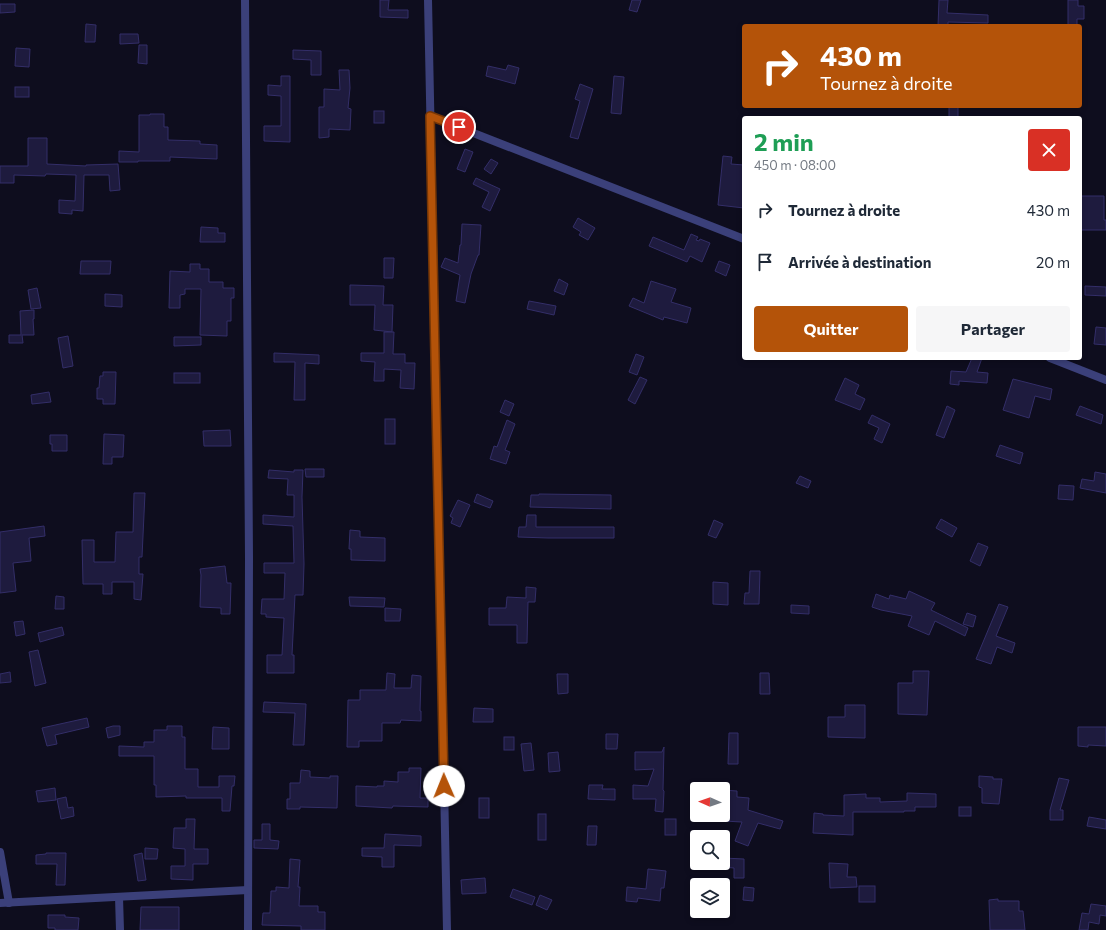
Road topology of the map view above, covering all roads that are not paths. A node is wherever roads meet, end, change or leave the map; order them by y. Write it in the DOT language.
graph roads {
  1 [pos="245,0"];
  2 [pos="428,0"];
  3 [pos="430,116"];
  4 [pos="742,238"];
  5 [pos="1055,360"];
  6 [pos="1106,380"];
  7 [pos="0,852"];
  8 [pos="248,890"];
  9 [pos="119,897"];
  10 [pos="0,903"];
  11 [pos="9,903"];
  12 [pos="120,930"];
  13 [pos="248,930"];
  14 [pos="447,930"];
  1 -- 8 [label="street"];
  2 -- 3 [label="street"];
  3 -- 4 [label="street"];
  3 -- 14 [label="street"];
  5 -- 6 [label="street"];
  7 -- 11 [label="street"];
  8 -- 9 [label="street"];
  8 -- 13 [label="street"];
  9 -- 11 [label="street"];
  9 -- 12 [label="street"];
  10 -- 11 [label="street"];
}
